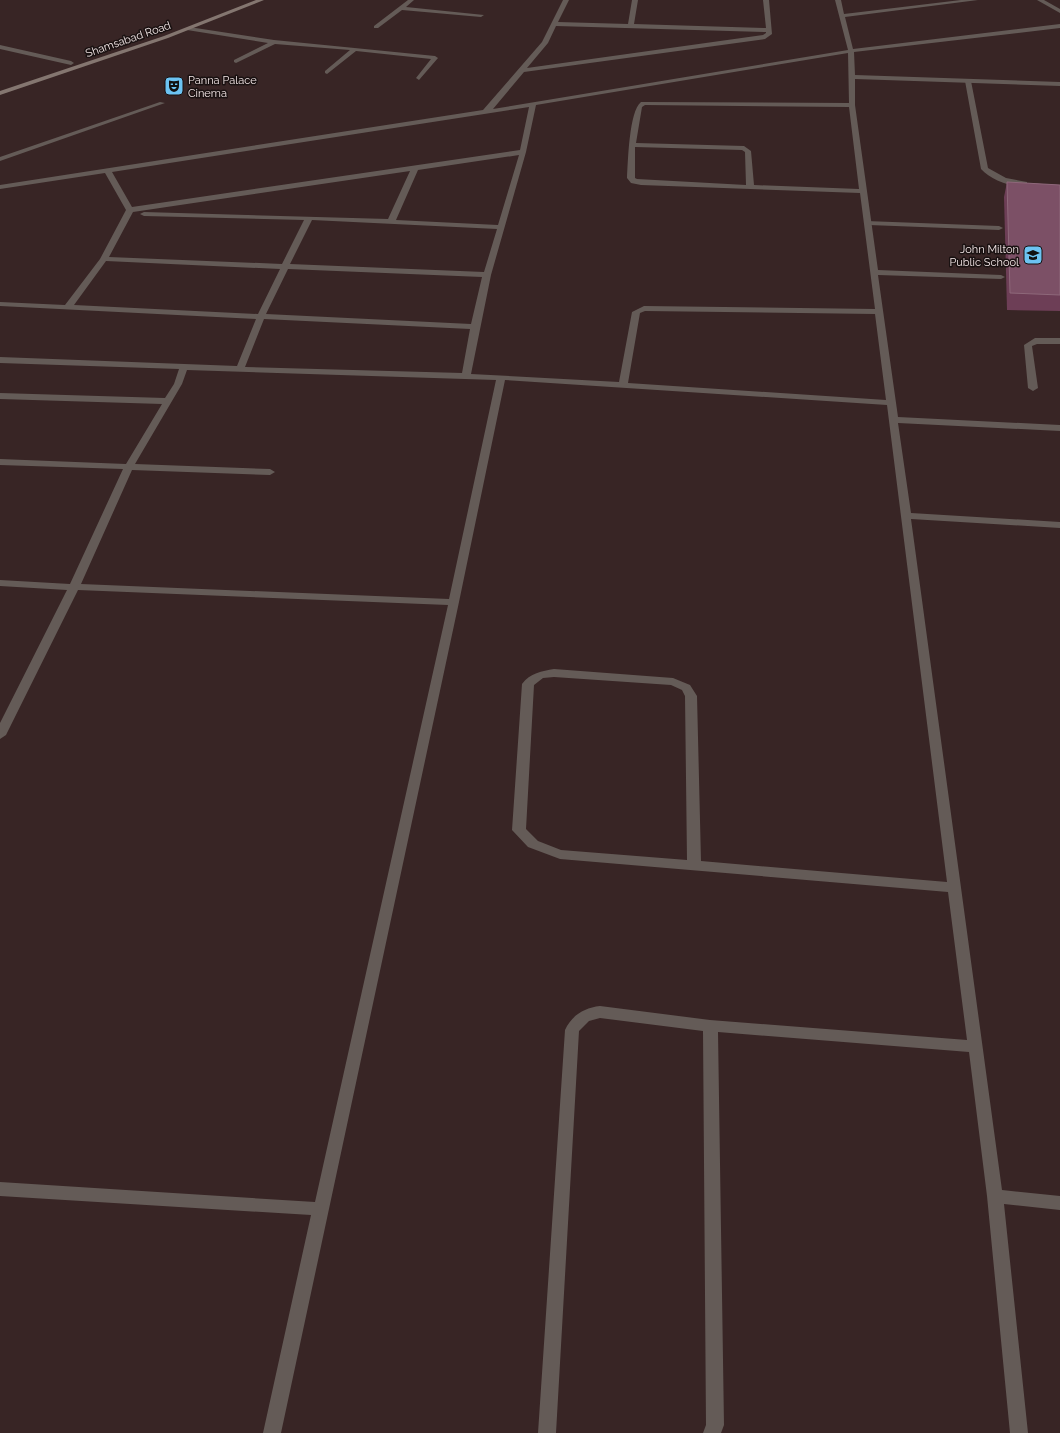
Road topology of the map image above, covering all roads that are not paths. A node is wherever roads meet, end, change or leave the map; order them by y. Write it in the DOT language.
graph roads {
  1 [pos="244,0"];
  2 [pos="261,0"];
  3 [pos="411,0"];
  4 [pos="566,0"];
  5 [pos="635,0"];
  6 [pos="766,0"];
  7 [pos="838,0"];
  8 [pos="975,0"];
  9 [pos="1040,0"];
  10 [pos="945,2"];
  11 [pos="400,8"];
  12 [pos="1060,11"];
  13 [pos="481,14"];
  14 [pos="842,16"];
  15 [pos="555,24"];
  16 [pos="631,26"];
  17 [pos="1060,26"];
  18 [pos="376,27"];
  19 [pos="189,29"];
  20 [pos="769,30"];
  21 [pos="274,42"];
  22 [pos="0,47"];
  23 [pos="355,48"];
  24 [pos="851,51"];
  25 [pos="236,61"];
  26 [pos="71,63"];
  27 [pos="520,71"];
  28 [pos="327,72"];
  29 [pos="852,77"];
  30 [pos="419,78"];
  31 [pos="968,81"];
  32 [pos="1060,84"];
  33 [pos="0,86"];
  34 [pos="0,93"];
  35 [pos="533,103"];
  36 [pos="162,104"];
  37 [pos="852,105"];
  38 [pos="485,112"];
  39 [pos="632,145"];
  40 [pos="523,152"];
  41 [pos="0,159"];
  42 [pos="415,168"];
  43 [pos="108,171"];
  44 [pos="0,179"];
  45 [pos="1034,184"];
  46 [pos="16,185"];
  47 [pos="750,186"];
  48 [pos="0,187"];
  49 [pos="864,191"];
  50 [pos="129,212"];
  51 [pos="309,218"];
  52 [pos="391,222"];
  53 [pos="869,223"];
  54 [pos="500,227"];
  55 [pos="999,228"];
  56 [pos="104,259"];
  57 [pos="287,266"];
  58 [pos="875,272"];
  59 [pos="487,275"];
  60 [pos="1000,277"];
  61 [pos="0,304"];
  62 [pos="68,307"];
  63 [pos="880,312"];
  64 [pos="261,316"];
  65 [pos="475,328"];
  66 [pos="1060,340"];
  67 [pos="0,360"];
  68 [pos="184,367"];
  69 [pos="240,369"];
  70 [pos="466,377"];
  71 [pos="501,377"];
  72 [pos="623,385"];
  73 [pos="1033,388"];
  74 [pos="0,396"];
  75 [pos="168,401"];
  76 [pos="891,403"];
  77 [pos="893,420"];
  78 [pos="1060,428"];
  79 [pos="0,462"];
  80 [pos="129,466"];
  81 [pos="270,472"];
  82 [pos="907,516"];
  83 [pos="1060,525"];
  84 [pos="0,583"];
  85 [pos="74,587"];
  86 [pos="454,602"];
  87 [pos="0,735"];
  88 [pos="694,865"];
  89 [pos="956,888"];
  90 [pos="710,1026"];
  91 [pos="976,1047"];
  92 [pos="0,1189"];
  93 [pos="995,1196"];
  94 [pos="1060,1203"];
  95 [pos="321,1209"];
  96 [pos="272,1433"];
  97 [pos="547,1433"];
  98 [pos="712,1433"];
  99 [pos="1019,1433"];
  1 -- 26 [label="main road, Shamsabad Road"];
  2 -- 19 [label="main road, Shamsabad Road"];
  3 -- 11 [label="street"];
  4 -- 15 [label="street"];
  5 -- 16 [label="street"];
  6 -- 20 [label="street"];
  7 -- 14 [label="street"];
  8 -- 10 [label="street"];
  9 -- 12 [label="street"];
  10 -- 14 [label="street"];
  11 -- 13 [label="street"];
  11 -- 18 [label="street"];
  14 -- 24 [label="street"];
  15 -- 16 [label="street"];
  15 -- 27 [label="street"];
  16 -- 20 [label="street"];
  17 -- 24 [label="street"];
  19 -- 21 [label="street"];
  19 -- 34 [label="main road, Shamsabad Road"];
  20 -- 27 [label="street"];
  21 -- 23 [label="street"];
  21 -- 25 [label="street"];
  22 -- 26 [label="street"];
  23 -- 28 [label="street"];
  23 -- 30 [label="street"];
  24 -- 29 [label="street"];
  24 -- 35 [label="street"];
  26 -- 33 [label="main road, Shamsabad Road"];
  27 -- 38 [label="street"];
  29 -- 31 [label="street"];
  29 -- 37 [label="street"];
  31 -- 32 [label="street"];
  31 -- 45 [label="street"];
  35 -- 38 [label="street"];
  35 -- 40 [label="street"];
  36 -- 41 [label="street"];
  37 -- 39 [label="street"];
  37 -- 49 [label="street"];
  38 -- 43 [label="street"];
  39 -- 47 [label="street"];
  39 -- 47 [label="street"];
  40 -- 42 [label="street"];
  40 -- 54 [label="street"];
  42 -- 50 [label="street"];
  42 -- 52 [label="street"];
  43 -- 46 [label="street"];
  43 -- 50 [label="street"];
  44 -- 46 [label="street"];
  46 -- 48 [label="street"];
  47 -- 49 [label="street"];
  49 -- 53 [label="street"];
  50 -- 51 [label="street"];
  50 -- 56 [label="street"];
  51 -- 52 [label="street"];
  51 -- 57 [label="street"];
  52 -- 54 [label="street"];
  53 -- 55 [label="street"];
  53 -- 58 [label="street"];
  54 -- 59 [label="street"];
  56 -- 57 [label="street"];
  56 -- 62 [label="street"];
  57 -- 59 [label="street"];
  57 -- 64 [label="street"];
  58 -- 60 [label="street"];
  58 -- 63 [label="street"];
  59 -- 65 [label="street"];
  61 -- 62 [label="street"];
  62 -- 64 [label="street"];
  63 -- 72 [label="street"];
  63 -- 76 [label="street"];
  64 -- 65 [label="street"];
  64 -- 69 [label="street"];
  65 -- 70 [label="street"];
  66 -- 73 [label="street"];
  67 -- 68 [label="street"];
  68 -- 69 [label="street"];
  68 -- 75 [label="street"];
  69 -- 70 [label="street"];
  70 -- 71 [label="street"];
  71 -- 72 [label="street"];
  71 -- 86 [label="street"];
  72 -- 76 [label="street"];
  74 -- 75 [label="street"];
  75 -- 80 [label="street"];
  76 -- 77 [label="street"];
  77 -- 78 [label="street"];
  77 -- 82 [label="street"];
  79 -- 80 [label="street"];
  80 -- 81 [label="street"];
  80 -- 85 [label="street"];
  82 -- 83 [label="street"];
  82 -- 89 [label="street"];
  84 -- 85 [label="street"];
  85 -- 86 [label="street"];
  85 -- 87 [label="street"];
  86 -- 95 [label="street"];
  88 -- 88 [label="street"];
  88 -- 89 [label="street"];
  89 -- 91 [label="street"];
  90 -- 91 [label="street"];
  90 -- 97 [label="street"];
  90 -- 98 [label="street"];
  91 -- 93 [label="street"];
  92 -- 95 [label="street"];
  93 -- 94 [label="street"];
  93 -- 99 [label="street"];
  95 -- 96 [label="street"];
}
